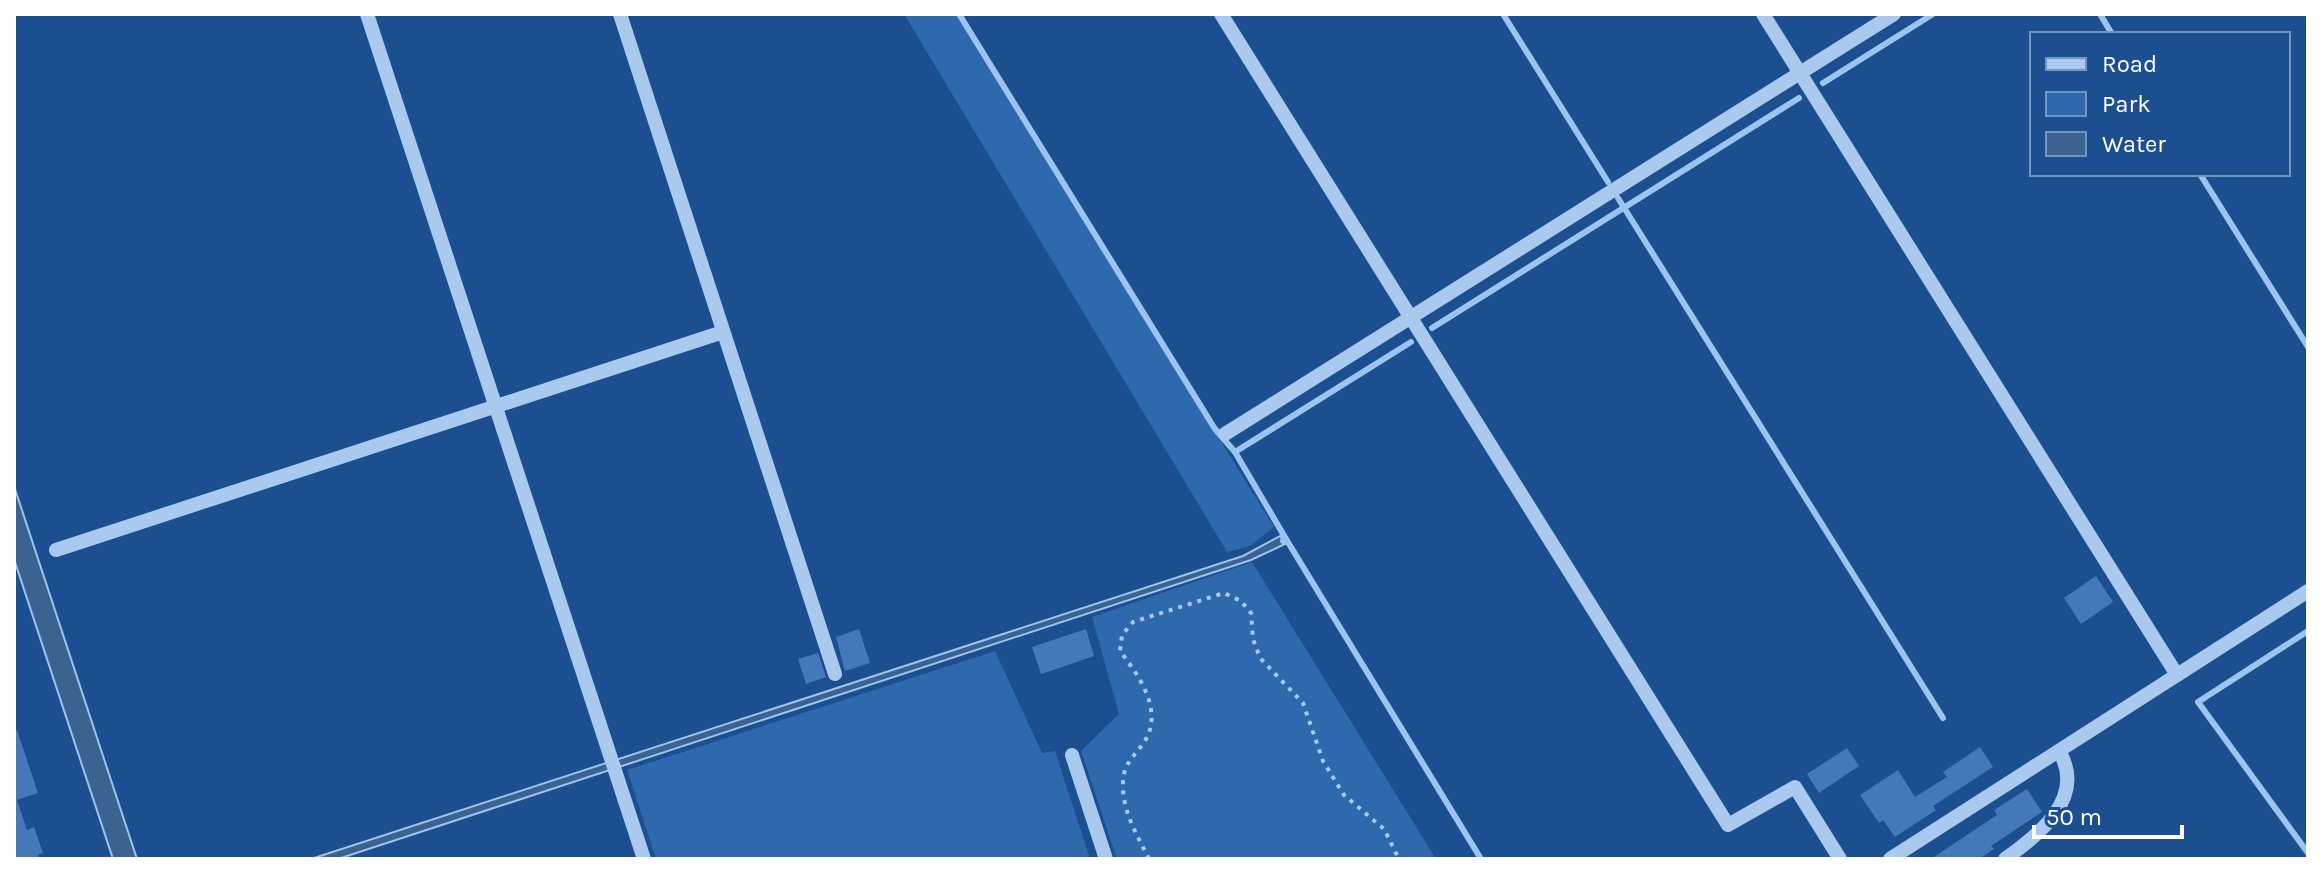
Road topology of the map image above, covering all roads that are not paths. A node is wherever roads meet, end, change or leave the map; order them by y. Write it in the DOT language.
graph roads {
  1 [pos="367,14"];
  2 [pos="620,14"];
  3 [pos="1221,14"];
  4 [pos="1763,14"];
  5 [pos="1894,14"];
  6 [pos="1800,73"];
  7 [pos="1411,318"];
  8 [pos="723,332"];
  9 [pos="496,407"];
  10 [pos="1225,434"];
  11 [pos="56,550"];
  12 [pos="2308,591"];
  13 [pos="835,674"];
  14 [pos="2177,675"];
  15 [pos="2059,751"];
  16 [pos="1072,755"];
  17 [pos="644,859"];
  18 [pos="1106,859"];
  19 [pos="1840,859"];
  20 [pos="1890,859"];
  21 [pos="2005,859"];
  1 -- 9 [label="street"];
  2 -- 8 [label="street"];
  3 -- 7 [label="street"];
  4 -- 6 [label="street"];
  5 -- 6 [label="street"];
  6 -- 7 [label="street"];
  6 -- 14 [label="street"];
  7 -- 10 [label="street"];
  7 -- 19 [label="street"];
  8 -- 9 [label="street"];
  8 -- 13 [label="street"];
  9 -- 11 [label="street"];
  9 -- 17 [label="street"];
  12 -- 14 [label="street"];
  14 -- 15 [label="street"];
  15 -- 20 [label="street"];
  15 -- 21 [label="street"];
  16 -- 18 [label="street"];
}
